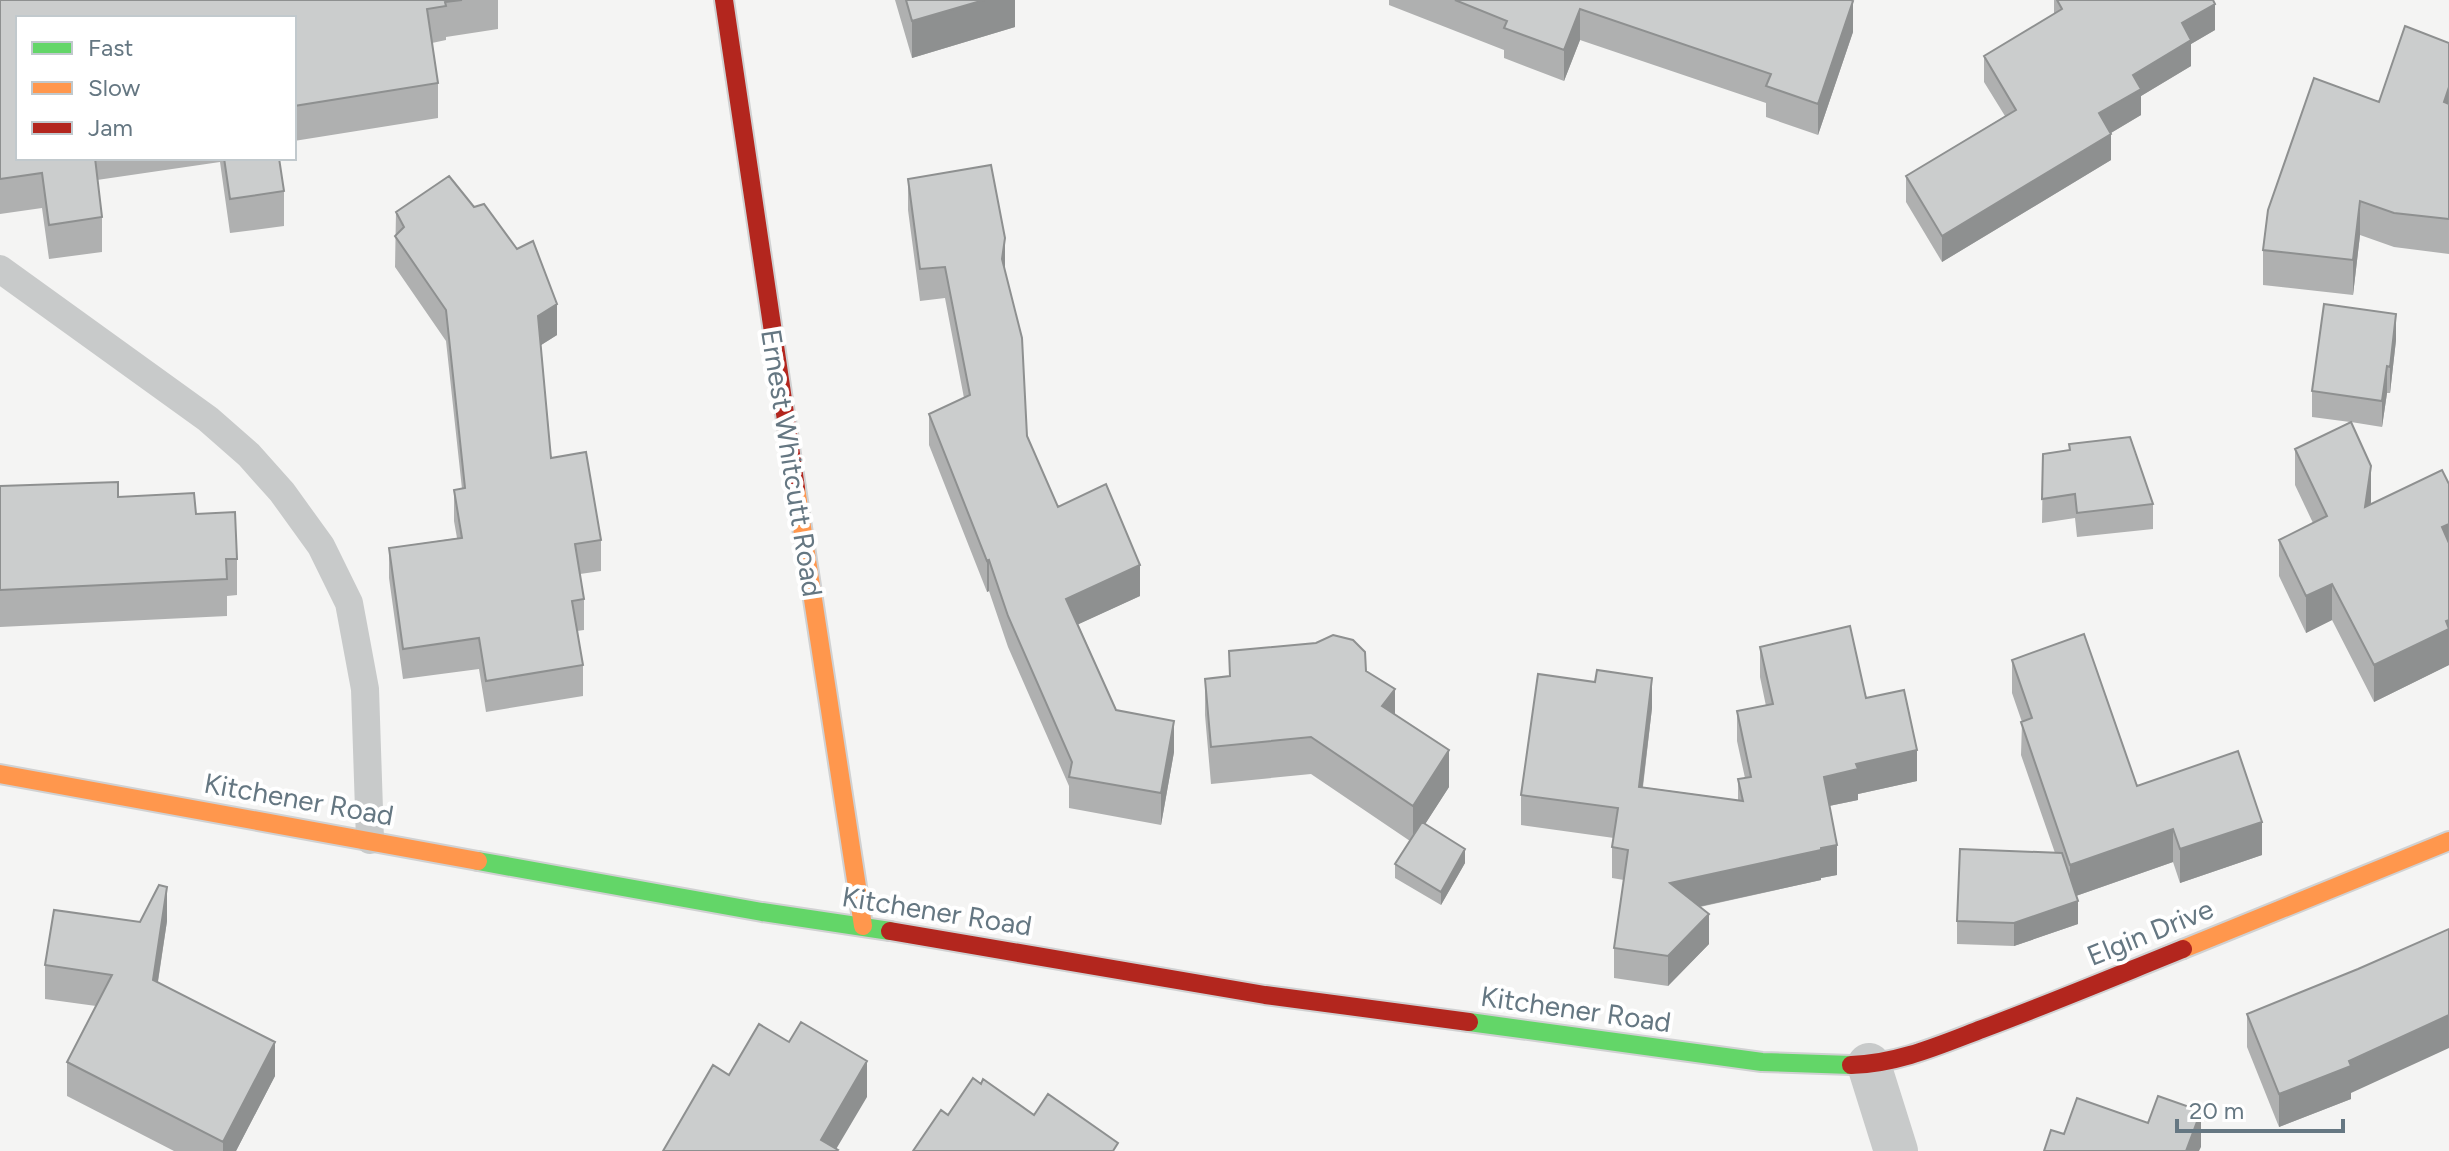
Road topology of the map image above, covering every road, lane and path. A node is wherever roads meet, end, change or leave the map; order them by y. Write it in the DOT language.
graph roads {
  1 [pos="724,0"];
  2 [pos="0,269"];
  3 [pos="0,774"];
  4 [pos="370,840"];
  5 [pos="2449,841"];
  6 [pos="863,926"];
  7 [pos="1869,1065"];
  8 [pos="1896,1151"];
  1 -- 6 [label="street, Ernest Whitcutt Road"];
  2 -- 4 [label="lane"];
  3 -- 4 [label="street, Kitchener Road"];
  4 -- 6 [label="street, Kitchener Road"];
  5 -- 7 [label="street, Elgin Drive"];
  6 -- 7 [label="street, Kitchener Road"];
  7 -- 8 [label="street"];
}
